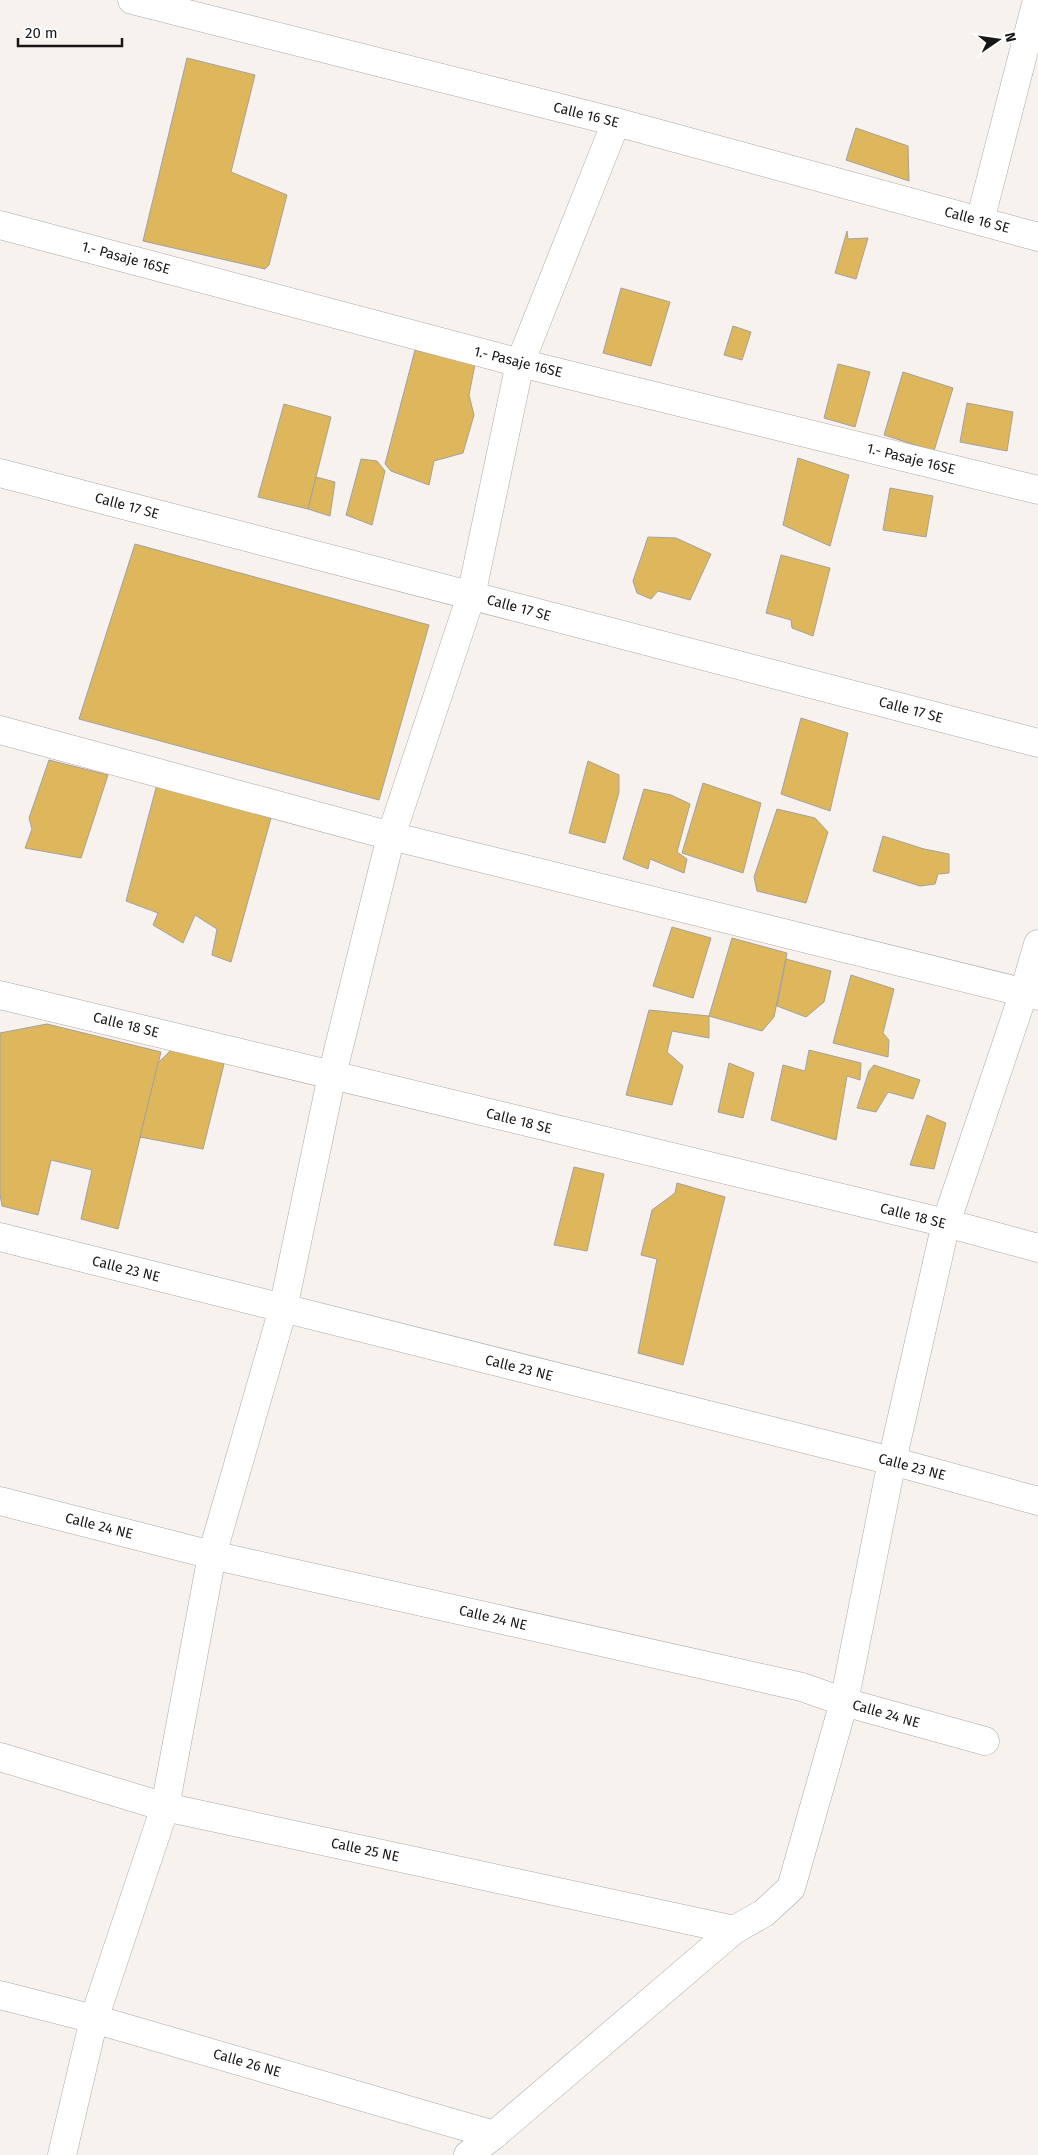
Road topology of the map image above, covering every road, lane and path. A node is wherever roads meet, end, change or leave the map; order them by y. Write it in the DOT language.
graph roads {
  1 [pos="132,0"];
  2 [pos="1037,0"];
  3 [pos="616,122"];
  4 [pos="980,221"];
  5 [pos="0,225"];
  6 [pos="1038,237"];
  7 [pos="520,363"];
  8 [pos="0,473"];
  9 [pos="1038,490"];
  10 [pos="471,596"];
  11 [pos="0,730"];
  12 [pos="1038,742"];
  13 [pos="391,836"];
  14 [pos="1038,944"];
  15 [pos="1031,994"];
  16 [pos="0,995"];
  17 [pos="332,1075"];
  18 [pos="946,1223"];
  19 [pos="0,1236"];
  20 [pos="1038,1248"];
  21 [pos="283,1309"];
  22 [pos="892,1461"];
  23 [pos="0,1501"];
  24 [pos="1038,1501"];
  25 [pos="212,1555"];
  26 [pos="844,1702"];
  27 [pos="985,1741"];
  28 [pos="0,1757"];
  29 [pos="165,1807"];
  30 [pos="734,1930"];
  31 [pos="0,1995"];
  32 [pos="94,2019"];
  33 [pos="494,2135"];
  34 [pos="62,2155"];
  35 [pos="468,2155"];
  1 -- 3 [label="street, Calle 16 SE"];
  2 -- 4 [label="street"];
  3 -- 4 [label="street, Calle 16 SE"];
  3 -- 7 [label="street"];
  4 -- 6 [label="street, Calle 16 SE"];
  5 -- 7 [label="street, 1.- Pasaje 16SE"];
  7 -- 9 [label="street, 1.- Pasaje 16SE"];
  7 -- 10 [label="street"];
  8 -- 10 [label="street, Calle 17 SE"];
  10 -- 12 [label="street, Calle 17 SE"];
  10 -- 13 [label="street"];
  11 -- 13 [label="street"];
  13 -- 15 [label="street"];
  13 -- 17 [label="street"];
  14 -- 15 [label="street"];
  15 -- 18 [label="street"];
  16 -- 17 [label="street, Calle 18 SE"];
  17 -- 18 [label="street, Calle 18 SE"];
  17 -- 21 [label="street"];
  18 -- 20 [label="street, Calle 18 SE"];
  18 -- 22 [label="street"];
  19 -- 21 [label="street, Calle 23 NE"];
  21 -- 22 [label="street, Calle 23 NE"];
  21 -- 25 [label="street"];
  22 -- 24 [label="street, Calle 23 NE"];
  22 -- 26 [label="street"];
  23 -- 25 [label="street, Calle 24 NE"];
  25 -- 26 [label="street, Calle 24 NE"];
  25 -- 29 [label="street"];
  26 -- 27 [label="street, Calle 24 NE"];
  26 -- 30 [label="street"];
  28 -- 29 [label="street, Calle 25 NE"];
  29 -- 30 [label="street, Calle 25 NE"];
  29 -- 32 [label="street"];
  30 -- 33 [label="street"];
  31 -- 32 [label="street, Calle 26 NE"];
  32 -- 33 [label="street, Calle 26 NE"];
  32 -- 34 [label="street"];
  33 -- 35 [label="street"];
}
